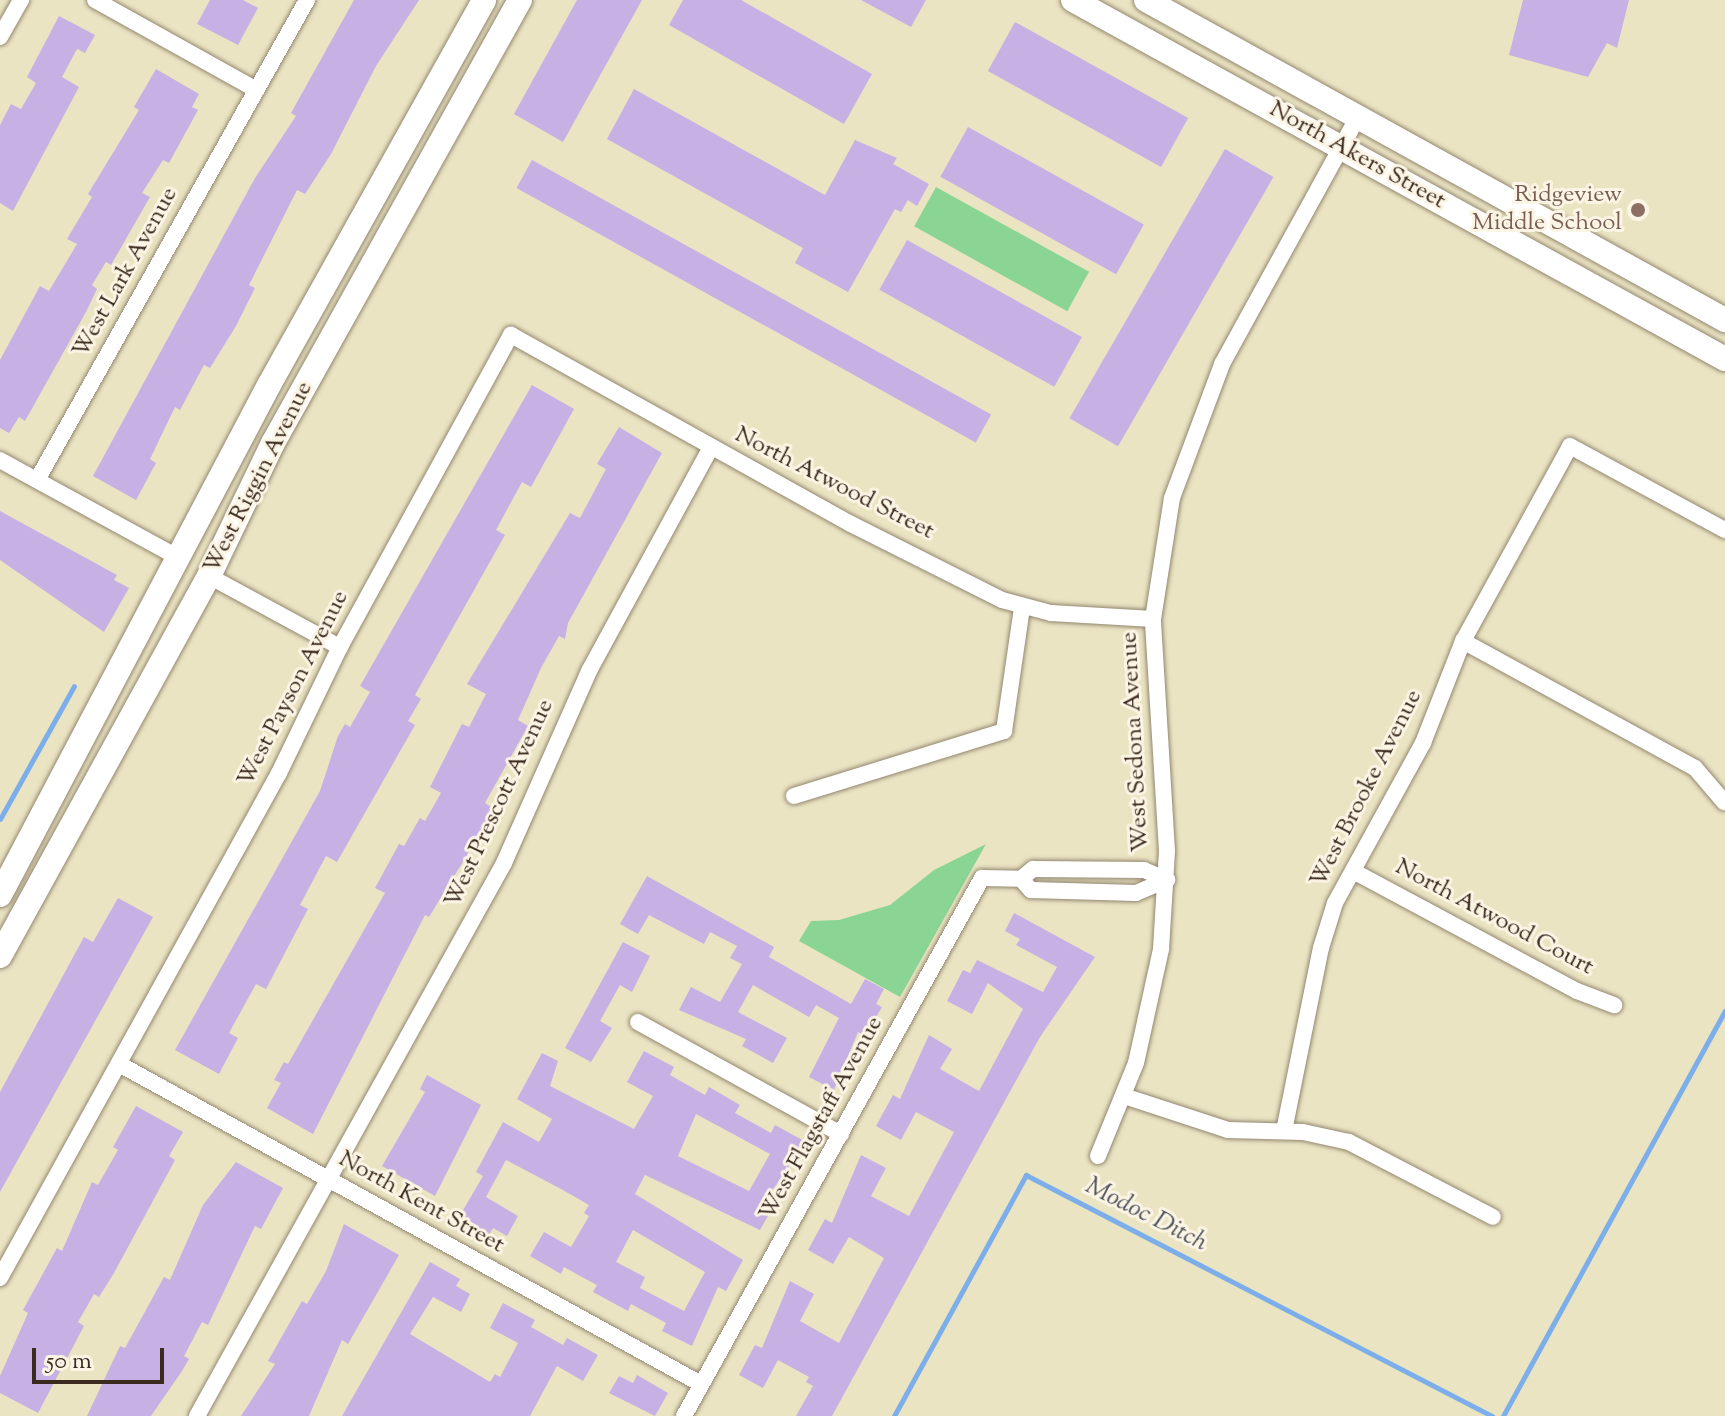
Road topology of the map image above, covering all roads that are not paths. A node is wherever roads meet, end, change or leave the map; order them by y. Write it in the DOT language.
graph roads {
  1 [pos="21,0"];
  2 [pos="95,0"];
  3 [pos="307,0"];
  4 [pos="484,0"];
  5 [pos="520,0"];
  6 [pos="1073,0"];
  7 [pos="1146,0"];
  8 [pos="0,37"];
  9 [pos="257,90"];
  10 [pos="1356,120"];
  11 [pos="1341,147"];
  12 [pos="1638,310"];
  13 [pos="1725,320"];
  14 [pos="298,331"];
  15 [pos="511,335"];
  16 [pos="1725,344"];
  17 [pos="1725,359"];
  18 [pos="711,447"];
  19 [pos="0,460"];
  20 [pos="37,480"];
  21 [pos="1725,530"];
  22 [pos="179,558"];
  23 [pos="209,576"];
  24 [pos="1022,608"];
  25 [pos="1153,619"];
  26 [pos="1463,641"];
  27 [pos="340,647"];
  28 [pos="94,785"];
  29 [pos="794,796"];
  30 [pos="1724,802"];
  31 [pos="1353,871"];
  32 [pos="1021,879"];
  33 [pos="1167,880"];
  34 [pos="0,895"];
  35 [pos="0,956"];
  36 [pos="1614,1005"];
  37 [pos="638,1022"];
  38 [pos="119,1064"];
  39 [pos="1124,1096"];
  40 [pos="1284,1131"];
  41 [pos="841,1134"];
  42 [pos="1098,1156"];
  43 [pos="328,1179"];
  44 [pos="1493,1217"];
  45 [pos="0,1278"];
  46 [pos="701,1384"];
  47 [pos="197,1416"];
  48 [pos="684,1416"];
  1 -- 8 [label="street"];
  2 -- 9 [label="street"];
  3 -- 9 [label="street, West Lark Avenue"];
  4 -- 14 [label="main road, West Riggin Avenue"];
  5 -- 23 [label="main road, West Riggin Avenue"];
  6 -- 11 [label="main road, North Akers Street"];
  7 -- 10 [label="main road, North Akers Street"];
  9 -- 20 [label="street, West Lark Avenue"];
  10 -- 11 [label="street, West Sedona Avenue"];
  10 -- 13 [label="main road, North Akers Street"];
  11 -- 12 [label="main road, North Akers Street"];
  11 -- 25 [label="street, West Sedona Avenue"];
  12 -- 16 [label="main road"];
  12 -- 17 [label="main road, North Akers Street"];
  14 -- 22 [label="main road, West Riggin Avenue"];
  14 -- 23 [label="main road"];
  15 -- 18 [label="street, North Atwood Street"];
  15 -- 27 [label="street, West Payson Avenue"];
  18 -- 24 [label="street, North Atwood Street"];
  18 -- 43 [label="street, West Prescott Avenue"];
  19 -- 20 [label="street"];
  20 -- 22 [label="street"];
  21 -- 26 [label="street, West Brooke Avenue"];
  22 -- 28 [label="main road"];
  22 -- 34 [label="main road, West Riggin Avenue"];
  23 -- 27 [label="street"];
  23 -- 28 [label="main road, West Riggin Avenue"];
  24 -- 25 [label="street, North Atwood Street"];
  24 -- 29 [label="street"];
  25 -- 33 [label="street, West Sedona Avenue"];
  26 -- 30 [label="street"];
  26 -- 31 [label="street, West Brooke Avenue"];
  27 -- 38 [label="street, West Payson Avenue"];
  28 -- 35 [label="main road, West Riggin Avenue"];
  31 -- 36 [label="street, North Atwood Court"];
  31 -- 40 [label="street, West Brooke Avenue"];
  32 -- 33 [label="street, West Flagstaff Avenue"];
  32 -- 33 [label="street, West Flagstaff Avenue"];
  32 -- 41 [label="street, West Flagstaff Avenue"];
  33 -- 39 [label="street, West Sedona Avenue"];
  37 -- 41 [label="street"];
  38 -- 43 [label="street, North Kent Street"];
  38 -- 45 [label="street, West Payson Avenue"];
  39 -- 40 [label="street"];
  39 -- 42 [label="street, West Sedona Avenue"];
  40 -- 44 [label="street"];
  41 -- 46 [label="street, West Flagstaff Avenue"];
  43 -- 46 [label="street, North Kent Street"];
  43 -- 47 [label="street, West Prescott Avenue"];
  46 -- 48 [label="street, West Flagstaff Avenue"];
}
